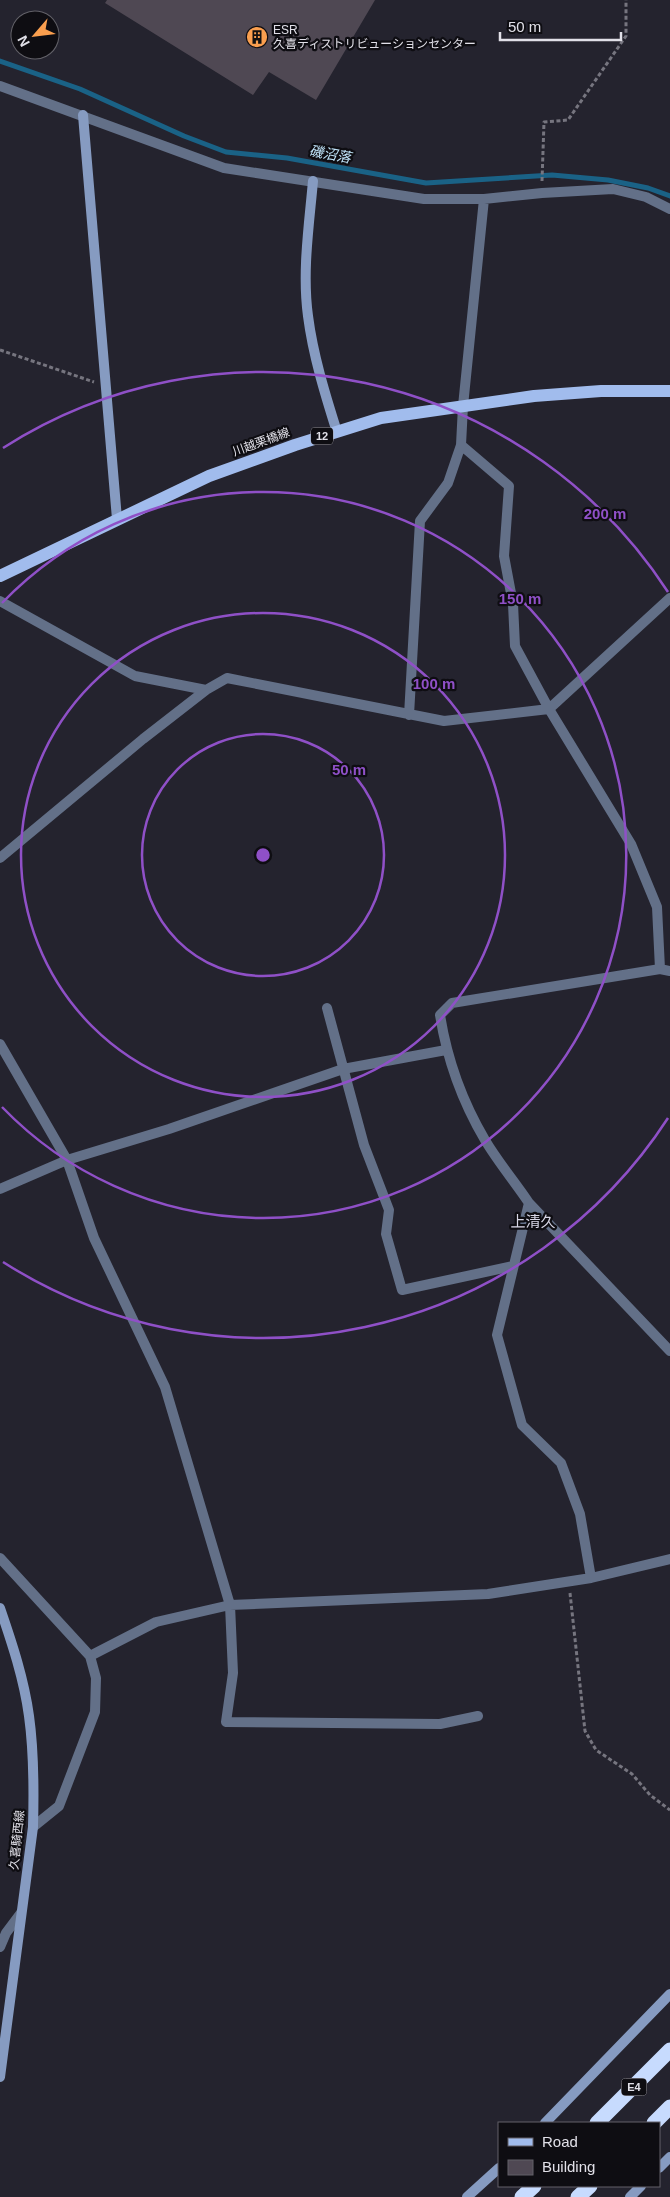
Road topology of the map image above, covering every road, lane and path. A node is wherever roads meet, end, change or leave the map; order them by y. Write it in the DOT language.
graph roads {
  1 [pos="626,0"];
  2 [pos="0,86"];
  3 [pos="83,115"];
  4 [pos="542,179"];
  5 [pos="313,182"];
  6 [pos="484,199"];
  7 [pos="670,209"];
  8 [pos="0,350"];
  9 [pos="105,385"];
  10 [pos="670,391"];
  11 [pos="463,406"];
  12 [pos="336,432"];
  13 [pos="461,445"];
  14 [pos="117,519"];
  15 [pos="0,576"];
  16 [pos="670,598"];
  17 [pos="0,601"];
  18 [pos="206,690"];
  19 [pos="549,709"];
  20 [pos="409,715"];
  21 [pos="0,858"];
  22 [pos="665,970"];
  23 [pos="327,1008"];
  24 [pos="0,1044"];
  25 [pos="446,1050"];
  26 [pos="343,1069"];
  27 [pos="68,1160"];
  28 [pos="0,1189"];
  29 [pos="529,1203"];
  30 [pos="513,1266"];
  31 [pos="670,1351"];
  32 [pos="0,1558"];
  33 [pos="670,1559"];
  34 [pos="591,1578"];
  35 [pos="569,1582"];
  36 [pos="230,1605"];
  37 [pos="0,1608"];
  38 [pos="90,1656"];
  39 [pos="478,1716"];
  40 [pos="670,1810"];
  41 [pos="33,1828"];
  42 [pos="21,1914"];
  43 [pos="0,1947"];
  44 [pos="670,1994"];
  45 [pos="670,2050"];
  46 [pos="0,2077"];
  47 [pos="670,2107"];
  48 [pos="546,2122"];
  49 [pos="598,2122"];
  50 [pos="655,2122"];
  51 [pos="670,2157"];
  52 [pos="660,2167"];
  53 [pos="498,2169"];
  54 [pos="533,2187"];
  55 [pos="589,2187"];
  56 [pos="640,2187"];
  57 [pos="467,2197"];
  58 [pos="522,2197"];
  59 [pos="578,2197"];
  60 [pos="630,2197"];
  1 -- 4 [label="path"];
  2 -- 3 [label="street"];
  3 -- 5 [label="street"];
  3 -- 9 [label="street"];
  5 -- 6 [label="street"];
  5 -- 12 [label="street"];
  6 -- 7 [label="street"];
  6 -- 11 [label="street"];
  8 -- 9 [label="path"];
  9 -- 14 [label="street"];
  10 -- 11 [label="main road, 川越栗橋線 / 12"];
  11 -- 12 [label="main road, 川越栗橋線 / 12"];
  11 -- 13 [label="street"];
  12 -- 14 [label="main road, 川越栗橋線 / 12"];
  13 -- 19 [label="street"];
  13 -- 20 [label="street"];
  14 -- 15 [label="main road, 川越栗橋線 / 12"];
  16 -- 19 [label="street"];
  17 -- 18 [label="street"];
  18 -- 20 [label="street"];
  18 -- 21 [label="street"];
  19 -- 20 [label="street"];
  19 -- 22 [label="street"];
  22 -- 25 [label="street"];
  23 -- 26 [label="street"];
  24 -- 27 [label="street"];
  25 -- 26 [label="street"];
  25 -- 29 [label="street"];
  26 -- 27 [label="street"];
  26 -- 30 [label="street"];
  27 -- 28 [label="street"];
  27 -- 36 [label="street"];
  29 -- 30 [label="street"];
  29 -- 31 [label="street"];
  30 -- 34 [label="street"];
  32 -- 38 [label="street"];
  33 -- 34 [label="street"];
  34 -- 35 [label="street"];
  35 -- 36 [label="street"];
  35 -- 40 [label="path"];
  36 -- 38 [label="street"];
  36 -- 39 [label="street"];
  37 -- 41 [label="street, 久喜騎西線"];
  38 -- 41 [label="street"];
  41 -- 42 [label="street, 久喜騎西線"];
  42 -- 43 [label="street"];
  42 -- 46 [label="street, 久喜騎西線"];
  44 -- 48 [label="street"];
  45 -- 49 [label="highway, E4"];
  47 -- 50 [label="highway"];
  51 -- 52 [label="street"];
  53 -- 57 [label="street"];
  54 -- 58 [label="highway"];
  55 -- 59 [label="highway"];
  56 -- 60 [label="street"];
}
